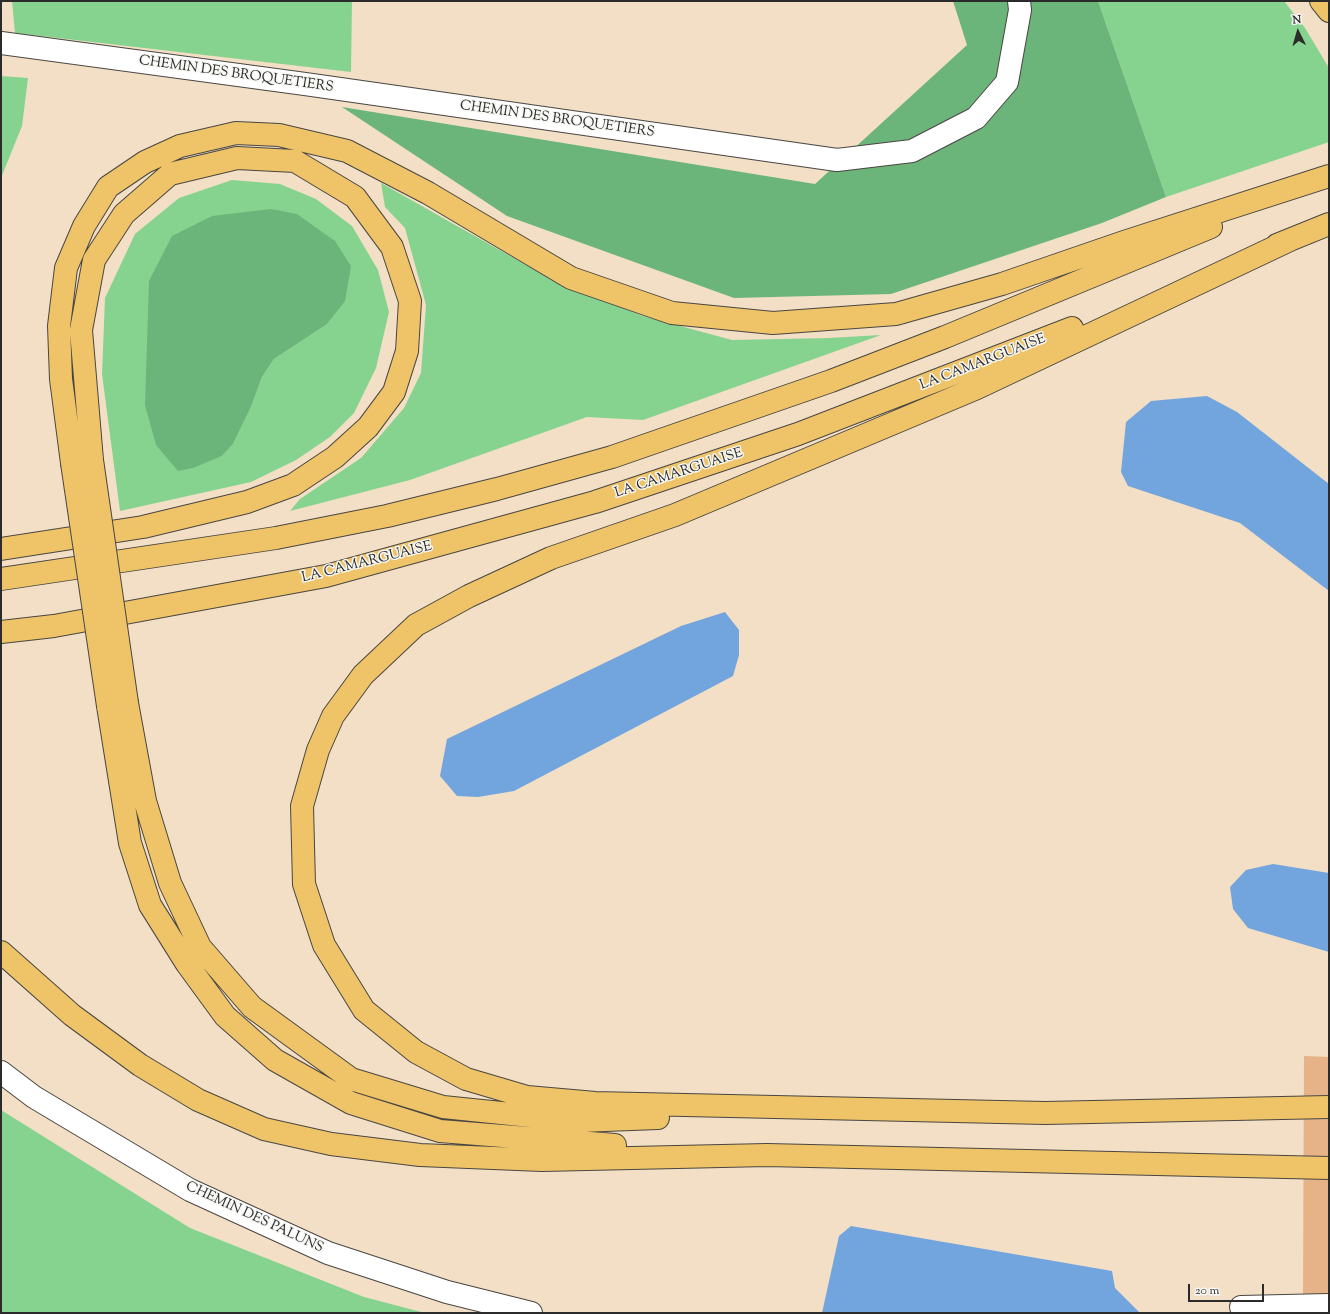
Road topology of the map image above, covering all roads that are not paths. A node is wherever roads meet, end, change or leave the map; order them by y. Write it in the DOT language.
graph roads {
  1 [pos="1019,1"];
  2 [pos="1321,1"];
  3 [pos="1329,11"];
  4 [pos="1,44"];
  5 [pos="1329,177"];
  6 [pos="1329,224"];
  7 [pos="1290,240"];
  8 [pos="82,461"];
  9 [pos="1,549"];
  10 [pos="1,579"];
  11 [pos="1,632"];
  12 [pos="118,705"];
  13 [pos="1,952"];
  14 [pos="1,1072"];
  15 [pos="1329,1107"];
  16 [pos="889,1108"];
  17 [pos="767,1155"];
  18 [pos="1329,1168"];
  19 [pos="1329,1305"];
  20 [pos="1241,1307"];
  21 [pos="531,1313"];
  1 -- 4 [label="street, CHEMIN DES BROQUETIERS"];
  2 -- 3 [label="main road"];
  5 -- 8 [label="main road"];
  5 -- 10 [label="main road"];
  6 -- 7 [label="main road, LA CAMARGUAISE"];
  7 -- 11 [label="main road, LA CAMARGUAISE"];
  7 -- 16 [label="main road"];
  8 -- 9 [label="main road"];
  8 -- 12 [label="main road, bridge"];
  12 -- 16 [label="main road"];
  12 -- 17 [label="main road"];
  13 -- 17 [label="main road"];
  14 -- 21 [label="street, CHEMIN DES PALUNS"];
  15 -- 16 [label="main road"];
  17 -- 18 [label="main road"];
  19 -- 20 [label="street"];
}
